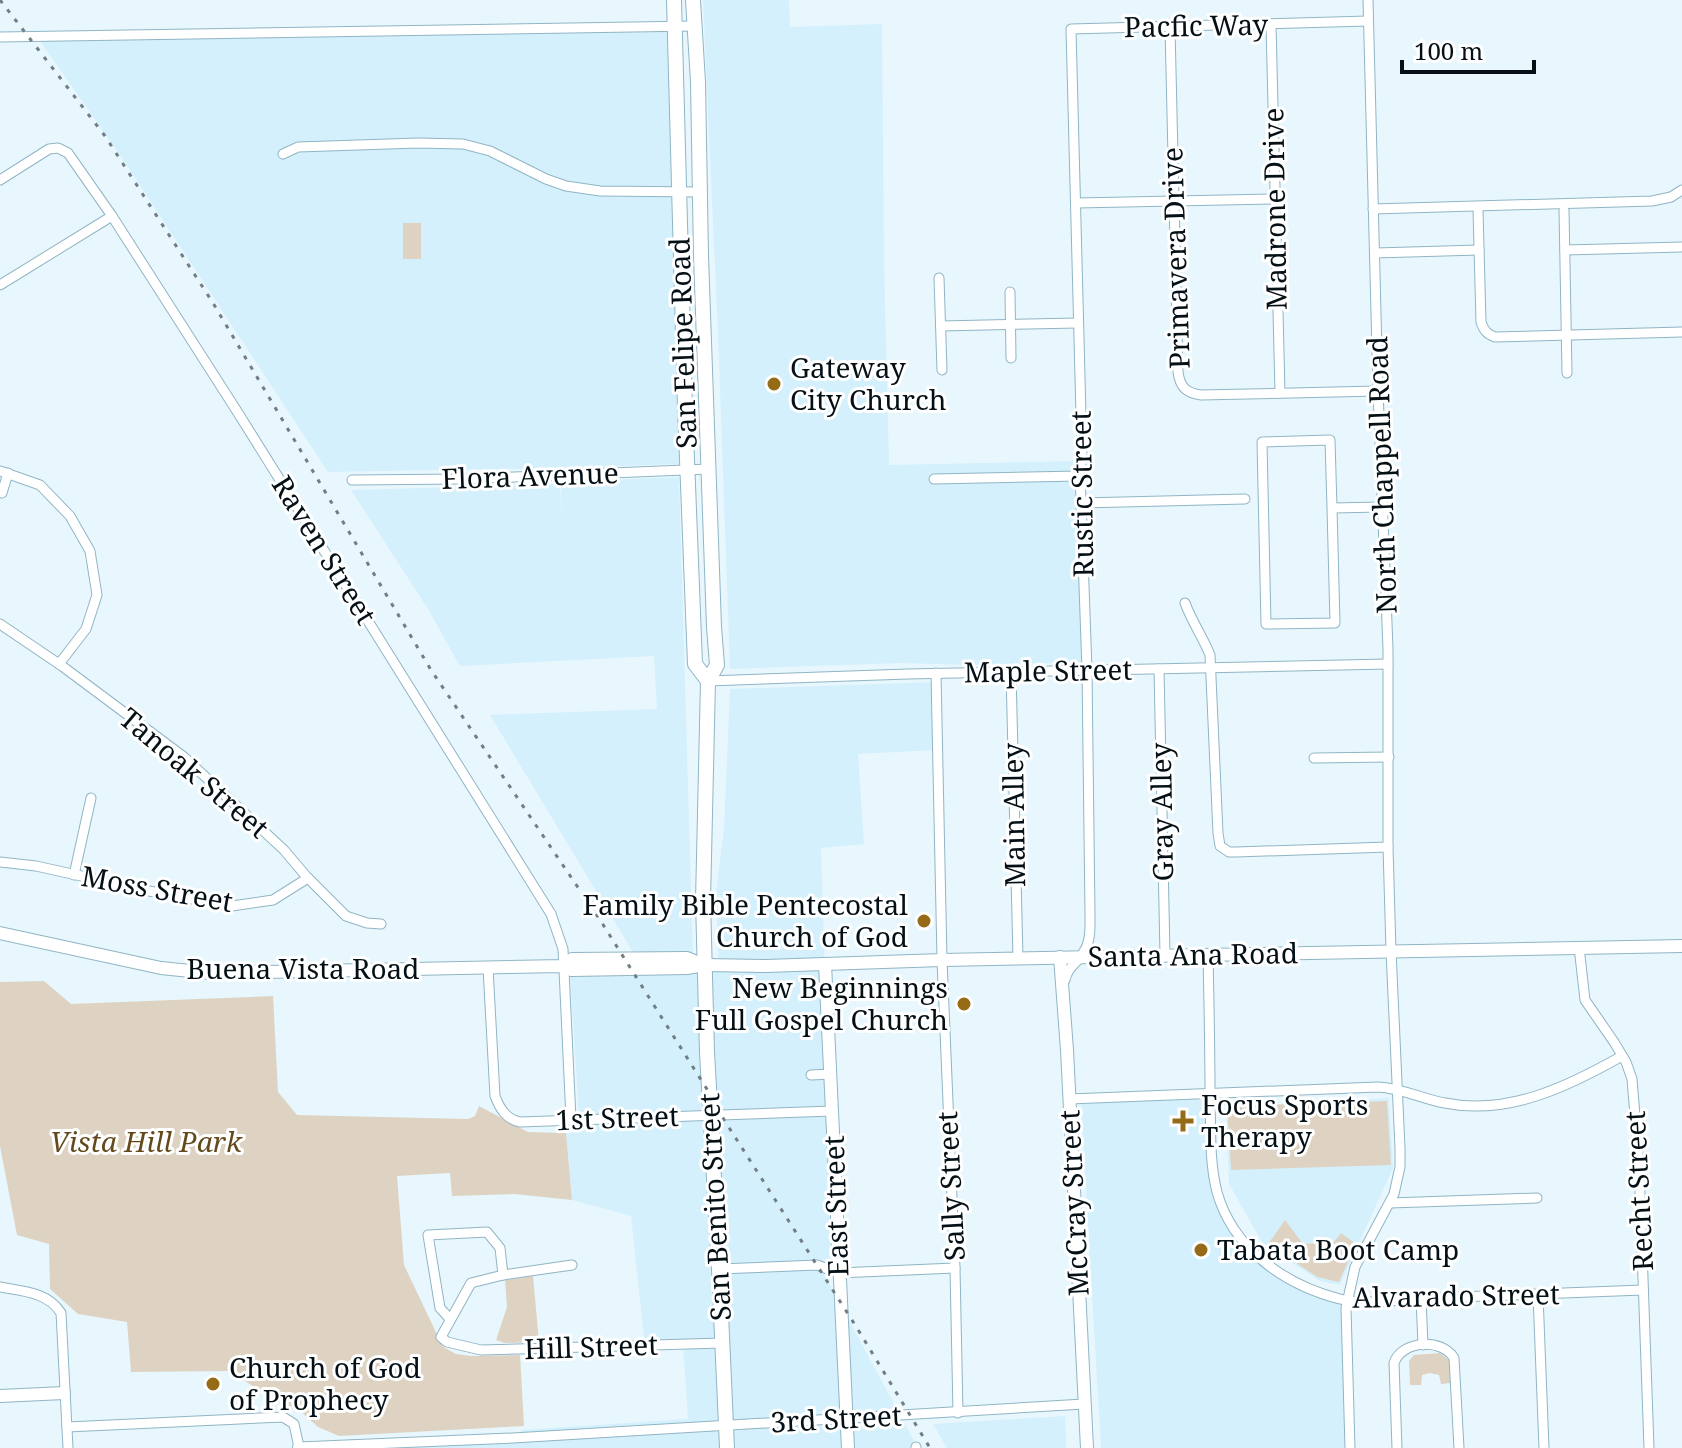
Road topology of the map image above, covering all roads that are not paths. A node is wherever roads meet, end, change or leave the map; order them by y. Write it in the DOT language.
graph roads {
  1 [pos="674,0"];
  2 [pos="693,0"];
  3 [pos="1368,0"];
  4 [pos="1368,21"];
  5 [pos="1271,24"];
  6 [pos="675,26"];
  7 [pos="695,26"];
  8 [pos="1170,27"];
  9 [pos="1071,29"];
  10 [pos="0,37"];
  11 [pos="283,154"];
  12 [pos="0,180"];
  13 [pos="1682,190"];
  14 [pos="679,191"];
  15 [pos="700,192"];
  16 [pos="1275,199"];
  17 [pos="1174,201"];
  18 [pos="1077,203"];
  19 [pos="1373,209"];
  20 [pos="1478,210"];
  21 [pos="1564,210"];
  22 [pos="112,216"];
  23 [pos="1682,247"];
  24 [pos="1479,250"];
  25 [pos="1565,250"];
  26 [pos="1375,253"];
  27 [pos="939,278"];
  28 [pos="0,285"];
  29 [pos="1010,292"];
  30 [pos="1078,323"];
  31 [pos="1010,324"];
  32 [pos="941,326"];
  33 [pos="1682,332"];
  34 [pos="1567,335"];
  35 [pos="1011,358"];
  36 [pos="942,370"];
  37 [pos="1567,373"];
  38 [pos="1378,391"];
  39 [pos="1280,393"];
  40 [pos="709,469"];
  41 [pos="687,470"];
  42 [pos="4,472"];
  43 [pos="1080,476"];
  44 [pos="934,479"];
  45 [pos="352,480"];
  46 [pos="2,493"];
  47 [pos="1245,499"];
  48 [pos="1081,503"];
  49 [pos="1382,507"];
  50 [pos="1332,508"];
  51 [pos="1185,603"];
  52 [pos="1,625"];
  53 [pos="59,664"];
  54 [pos="1388,664"];
  55 [pos="1211,668"];
  56 [pos="1159,669"];
  57 [pos="1087,670"];
  58 [pos="1011,672"];
  59 [pos="936,673"];
  60 [pos="708,681"];
  61 [pos="1389,757"];
  62 [pos="1314,758"];
  63 [pos="91,798"];
  64 [pos="1388,847"];
  65 [pos="0,862"];
  66 [pos="74,875"];
  67 [pos="308,878"];
  68 [pos="381,924"];
  69 [pos="0,933"];
  70 [pos="1682,946"];
  71 [pos="1579,947"];
  72 [pos="1391,951"];
  73 [pos="1165,955"];
  74 [pos="1208,955"];
  75 [pos="1060,957"];
  76 [pos="1081,957"];
  77 [pos="1018,958"];
  78 [pos="942,960"];
  79 [pos="825,964"];
  80 [pos="704,965"];
  81 [pos="563,966"];
  82 [pos="488,968"];
  83 [pos="1062,991"];
  84 [pos="1622,1056"];
  85 [pos="831,1074"];
  86 [pos="811,1075"];
  87 [pos="1398,1089"];
  88 [pos="1210,1094"];
  89 [pos="1069,1099"];
  90 [pos="832,1111"];
  91 [pos="711,1115"];
  92 [pos="571,1119"];
  93 [pos="1537,1198"];
  94 [pos="1390,1203"];
  95 [pos="572,1265"];
  96 [pos="955,1268"];
  97 [pos="719,1269"];
  98 [pos="838,1273"];
  99 [pos="503,1275"];
  100 [pos="0,1287"];
  101 [pos="1643,1290"];
  102 [pos="1538,1295"];
  103 [pos="1421,1299"];
  104 [pos="1347,1300"];
  105 [pos="450,1319"];
  106 [pos="722,1343"];
  107 [pos="1423,1345"];
  108 [pos="64,1393"];
  109 [pos="0,1396"];
  110 [pos="1084,1404"];
  111 [pos="958,1413"];
  112 [pos="847,1419"];
  113 [pos="725,1425"];
  114 [pos="67,1427"];
  115 [pos="513,1443"];
  116 [pos="299,1447"];
  117 [pos="68,1448"];
  118 [pos="727,1448"];
  119 [pos="848,1448"];
  120 [pos="1087,1448"];
  121 [pos="1350,1448"];
  122 [pos="1397,1448"];
  123 [pos="1459,1448"];
  124 [pos="1544,1448"];
  125 [pos="1649,1448"];
  1 -- 6 [label="main road, San Felipe Road"];
  2 -- 7 [label="main road, San Felipe Road"];
  3 -- 4 [label="street, North Chappell Road"];
  4 -- 5 [label="street, Pacfic Way"];
  4 -- 19 [label="street, North Chappell Road"];
  5 -- 8 [label="street, Pacfic Way"];
  5 -- 16 [label="street, Madrone Drive"];
  6 -- 7 [label="street"];
  6 -- 10 [label="street"];
  6 -- 14 [label="main road, San Felipe Road"];
  7 -- 15 [label="main road, San Felipe Road"];
  8 -- 9 [label="street, Pacfic Way"];
  8 -- 17 [label="street, Primavera Drive"];
  9 -- 18 [label="street, Rustic Street"];
  11 -- 14 [label="street"];
  12 -- 22 [label="street, Raven Street"];
  13 -- 19 [label="street"];
  14 -- 15 [label="street"];
  14 -- 41 [label="main road, San Felipe Road"];
  15 -- 40 [label="main road, San Felipe Road"];
  16 -- 17 [label="street"];
  16 -- 39 [label="street, Madrone Drive"];
  17 -- 18 [label="street"];
  17 -- 39 [label="street, Primavera Drive"];
  18 -- 30 [label="street, Rustic Street"];
  19 -- 26 [label="street, North Chappell Road"];
  20 -- 24 [label="street"];
  21 -- 25 [label="street"];
  22 -- 28 [label="street"];
  22 -- 81 [label="street, Raven Street"];
  23 -- 25 [label="street"];
  24 -- 26 [label="street"];
  24 -- 34 [label="street"];
  25 -- 34 [label="street"];
  26 -- 38 [label="street, North Chappell Road"];
  27 -- 32 [label="street"];
  29 -- 31 [label="street"];
  30 -- 31 [label="street"];
  30 -- 43 [label="street, Rustic Street"];
  31 -- 32 [label="street"];
  31 -- 35 [label="street"];
  32 -- 36 [label="street"];
  33 -- 34 [label="street"];
  34 -- 37 [label="street"];
  38 -- 39 [label="street, Primavera Drive"];
  38 -- 49 [label="street, North Chappell Road"];
  40 -- 41 [label="street, Flora Avenue"];
  40 -- 60 [label="main road, San Felipe Road"];
  41 -- 45 [label="street, Flora Avenue"];
  41 -- 60 [label="main road, San Felipe Road"];
  42 -- 46 [label="street"];
  42 -- 53 [label="street"];
  43 -- 44 [label="street"];
  43 -- 48 [label="street, Rustic Street"];
  47 -- 48 [label="street"];
  48 -- 57 [label="street, Rustic Street"];
  49 -- 50 [label="street"];
  49 -- 54 [label="street, North Chappell Road"];
  50 -- 50 [label="street"];
  51 -- 55 [label="street"];
  52 -- 53 [label="street, Tanoak Street"];
  53 -- 67 [label="street, Tanoak Street"];
  54 -- 55 [label="street, Maple Street"];
  54 -- 61 [label="street, North Chappell Road"];
  55 -- 56 [label="street, Maple Street"];
  55 -- 64 [label="street"];
  56 -- 57 [label="street, Maple Street"];
  56 -- 73 [label="street, Gray Alley"];
  57 -- 58 [label="street, Maple Street"];
  57 -- 76 [label="street, Rustic Street"];
  58 -- 59 [label="street, Maple Street"];
  58 -- 77 [label="street, Main Alley"];
  59 -- 60 [label="street, Maple Street"];
  59 -- 78 [label="street, Sally Street"];
  60 -- 80 [label="main road, San Felipe Road"];
  61 -- 62 [label="street"];
  61 -- 64 [label="street, North Chappell Road"];
  63 -- 66 [label="street"];
  64 -- 72 [label="street, North Chappell Road"];
  65 -- 66 [label="street, Moss Street"];
  66 -- 67 [label="street, Moss Street"];
  67 -- 68 [label="street, Tanoak Street"];
  69 -- 82 [label="street, Buena Vista Road"];
  70 -- 71 [label="street, Santa Ana Road"];
  71 -- 72 [label="street, Santa Ana Road"];
  71 -- 84 [label="street, Recht Street"];
  72 -- 74 [label="street, Santa Ana Road"];
  72 -- 87 [label="street, North Chappell Road"];
  73 -- 74 [label="street, Santa Ana Road"];
  73 -- 76 [label="street, Santa Ana Road"];
  74 -- 88 [label="street, Alvarado Street"];
  75 -- 76 [label="street, Santa Ana Road"];
  75 -- 77 [label="street, Santa Ana Road"];
  75 -- 83 [label="street, McCray Street"];
  76 -- 83 [label="street, Rustic Street"];
  77 -- 78 [label="street, Santa Ana Road"];
  78 -- 79 [label="street, Santa Ana Road"];
  78 -- 96 [label="street, Sally Street"];
  79 -- 80 [label="street, Santa Ana Road"];
  79 -- 85 [label="street, East Street"];
  80 -- 81 [label="street, Buena Vista Road"];
  80 -- 91 [label="main road, San Benito Street"];
  81 -- 82 [label="street, Buena Vista Road"];
  81 -- 92 [label="street, Raven Street"];
  82 -- 92 [label="street, 1st Street"];
  83 -- 89 [label="street, McCray Street"];
  84 -- 87 [label="street"];
  84 -- 101 [label="street, Recht Street"];
  85 -- 86 [label="street"];
  85 -- 90 [label="street, East Street"];
  87 -- 88 [label="street"];
  87 -- 94 [label="street, North Chappell Road"];
  88 -- 89 [label="street"];
  88 -- 104 [label="street, Alvarado Street"];
  89 -- 110 [label="street, McCray Street"];
  90 -- 91 [label="street, 1st Street"];
  90 -- 98 [label="street, East Street"];
  91 -- 92 [label="street, 1st Street"];
  91 -- 97 [label="main road, San Benito Street"];
  93 -- 94 [label="street"];
  94 -- 104 [label="street, North Chappell Road"];
  95 -- 99 [label="street"];
  96 -- 98 [label="street"];
  96 -- 111 [label="street, Sally Street"];
  97 -- 98 [label="street"];
  97 -- 106 [label="main road, San Benito Street"];
  98 -- 112 [label="street, East Street"];
  99 -- 105 [label="street"];
  99 -- 105 [label="street"];
  100 -- 108 [label="street"];
  101 -- 102 [label="street, Alvarado Street"];
  101 -- 125 [label="street, Recht Street"];
  102 -- 103 [label="street, Alvarado Street"];
  102 -- 124 [label="street"];
  103 -- 104 [label="street, Alvarado Street"];
  103 -- 107 [label="street"];
  104 -- 121 [label="street, North Chappell Road"];
  105 -- 106 [label="street, Hill Street"];
  106 -- 113 [label="main road, San Benito Street"];
  107 -- 122 [label="street"];
  107 -- 123 [label="street"];
  108 -- 109 [label="street"];
  108 -- 114 [label="street"];
  110 -- 111 [label="street, 3rd Street"];
  110 -- 120 [label="street, McCray Street"];
  111 -- 112 [label="street, 3rd Street"];
  112 -- 113 [label="street, 3rd Street"];
  112 -- 119 [label="street, East Street"];
  113 -- 115 [label="street, 3rd Street"];
  113 -- 118 [label="main road, San Benito Street"];
  114 -- 116 [label="street"];
  114 -- 117 [label="street"];
  115 -- 116 [label="street, 3rd Street"];
}
